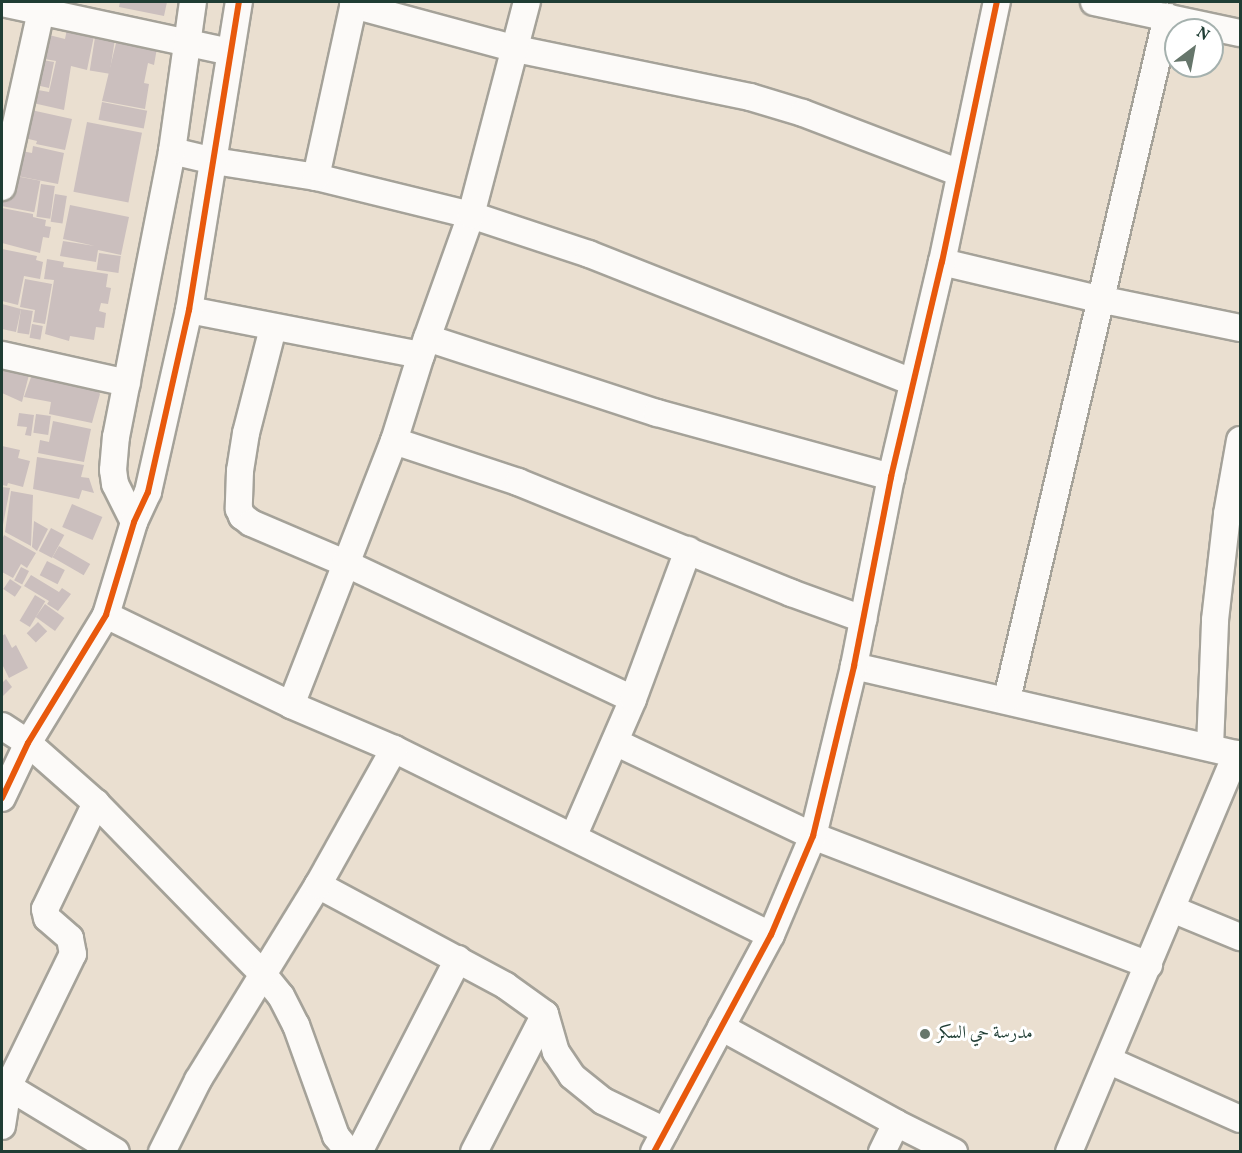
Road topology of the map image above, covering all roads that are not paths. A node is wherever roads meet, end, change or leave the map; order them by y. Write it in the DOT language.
graph roads {
  1 [pos="193,2"];
  2 [pos="238,2"];
  3 [pos="528,2"];
  4 [pos="997,2"];
  5 [pos="1094,2"];
  6 [pos="2,3"];
  7 [pos="354,3"];
  8 [pos="42,7"];
  9 [pos="1167,17"];
  10 [pos="1240,33"];
  11 [pos="186,41"];
  12 [pos="516,49"];
  13 [pos="230,52"];
  14 [pos="172,151"];
  15 [pos="214,161"];
  16 [pos="960,173"];
  17 [pos="316,177"];
  18 [pos="2,187"];
  19 [pos="471,215"];
  20 [pos="942,262"];
  21 [pos="1099,299"];
  22 [pos="189,310"];
  23 [pos="273,328"];
  24 [pos="1240,328"];
  25 [pos="424,347"];
  26 [pos="2,355"];
  27 [pos="912,382"];
  28 [pos="127,383"];
  29 [pos="1240,440"];
  30 [pos="394,441"];
  31 [pos="891,477"];
  32 [pos="135,522"];
  33 [pos="688,550"];
  34 [pos="345,563"];
  35 [pos="106,615"];
  36 [pos="862,619"];
  37 [pos="854,666"];
  38 [pos="633,699"];
  39 [pos="1007,699"];
  40 [pos="291,705"];
  41 [pos="2,726"];
  42 [pos="615,742"];
  43 [pos="28,743"];
  44 [pos="1210,747"];
  45 [pos="394,749"];
  46 [pos="1238,754"];
  47 [pos="2,798"];
  48 [pos="96,803"];
  49 [pos="574,836"];
  50 [pos="813,837"];
  51 [pos="318,885"];
  52 [pos="1172,909"];
  53 [pos="771,934"];
  54 [pos="1240,937"];
  55 [pos="458,959"];
  56 [pos="1149,965"];
  57 [pos="263,974"];
  58 [pos="545,1014"];
  59 [pos="721,1027"];
  60 [pos="1110,1060"];
  61 [pos="4,1085"];
  62 [pos="1240,1119"];
  63 [pos="896,1123"];
  64 [pos="2,1126"];
  65 [pos="659,1141"];
  66 [pos="337,1146"];
  67 [pos="116,1152"];
  68 [pos="162,1152"];
  69 [pos="359,1152"];
  70 [pos="474,1152"];
  71 [pos="882,1152"];
  72 [pos="954,1152"];
  73 [pos="1069,1152"];
  1 -- 11 [label="street"];
  2 -- 13 [label="street"];
  3 -- 12 [label="street"];
  4 -- 16 [label="street"];
  5 -- 9 [label="street"];
  6 -- 8 [label="street"];
  7 -- 12 [label="street"];
  7 -- 17 [label="street"];
  8 -- 11 [label="street"];
  8 -- 18 [label="street"];
  9 -- 10 [label="street"];
  9 -- 21 [label="street"];
  11 -- 13 [label="street"];
  11 -- 14 [label="street"];
  12 -- 16 [label="street"];
  12 -- 19 [label="street"];
  13 -- 15 [label="street"];
  14 -- 15 [label="street"];
  14 -- 28 [label="street"];
  15 -- 17 [label="street"];
  15 -- 22 [label="street"];
  16 -- 20 [label="street"];
  17 -- 19 [label="street"];
  19 -- 25 [label="street"];
  19 -- 27 [label="street"];
  20 -- 21 [label="street"];
  20 -- 27 [label="street"];
  21 -- 24 [label="street"];
  21 -- 39 [label="street"];
  22 -- 23 [label="street"];
  22 -- 32 [label="street"];
  23 -- 25 [label="street"];
  23 -- 34 [label="street"];
  25 -- 30 [label="street"];
  25 -- 31 [label="street"];
  26 -- 28 [label="street"];
  27 -- 31 [label="street"];
  28 -- 32 [label="street"];
  29 -- 44 [label="street"];
  30 -- 33 [label="street"];
  30 -- 34 [label="street"];
  31 -- 36 [label="street"];
  32 -- 35 [label="street"];
  33 -- 36 [label="street"];
  33 -- 38 [label="street"];
  34 -- 38 [label="street"];
  34 -- 40 [label="street"];
  35 -- 40 [label="street"];
  35 -- 43 [label="street"];
  36 -- 37 [label="street"];
  37 -- 39 [label="street"];
  37 -- 50 [label="street"];
  38 -- 42 [label="street"];
  39 -- 44 [label="street"];
  40 -- 45 [label="street"];
  41 -- 43 [label="street"];
  42 -- 49 [label="street"];
  42 -- 50 [label="street"];
  43 -- 47 [label="street"];
  43 -- 48 [label="street"];
  44 -- 46 [label="street"];
  45 -- 49 [label="street"];
  45 -- 51 [label="street"];
  46 -- 52 [label="street"];
  48 -- 57 [label="street"];
  48 -- 61 [label="street"];
  49 -- 53 [label="street"];
  50 -- 53 [label="street"];
  50 -- 56 [label="street"];
  51 -- 55 [label="street"];
  51 -- 57 [label="street"];
  52 -- 54 [label="street"];
  52 -- 56 [label="street"];
  53 -- 59 [label="street"];
  55 -- 58 [label="street"];
  55 -- 69 [label="street"];
  56 -- 60 [label="street"];
  57 -- 66 [label="street"];
  57 -- 68 [label="street"];
  58 -- 65 [label="street"];
  58 -- 70 [label="street"];
  59 -- 63 [label="street"];
  59 -- 65 [label="street"];
  60 -- 62 [label="street"];
  60 -- 73 [label="street"];
  61 -- 64 [label="street"];
  61 -- 67 [label="street"];
  63 -- 71 [label="street"];
  63 -- 72 [label="street"];
}
